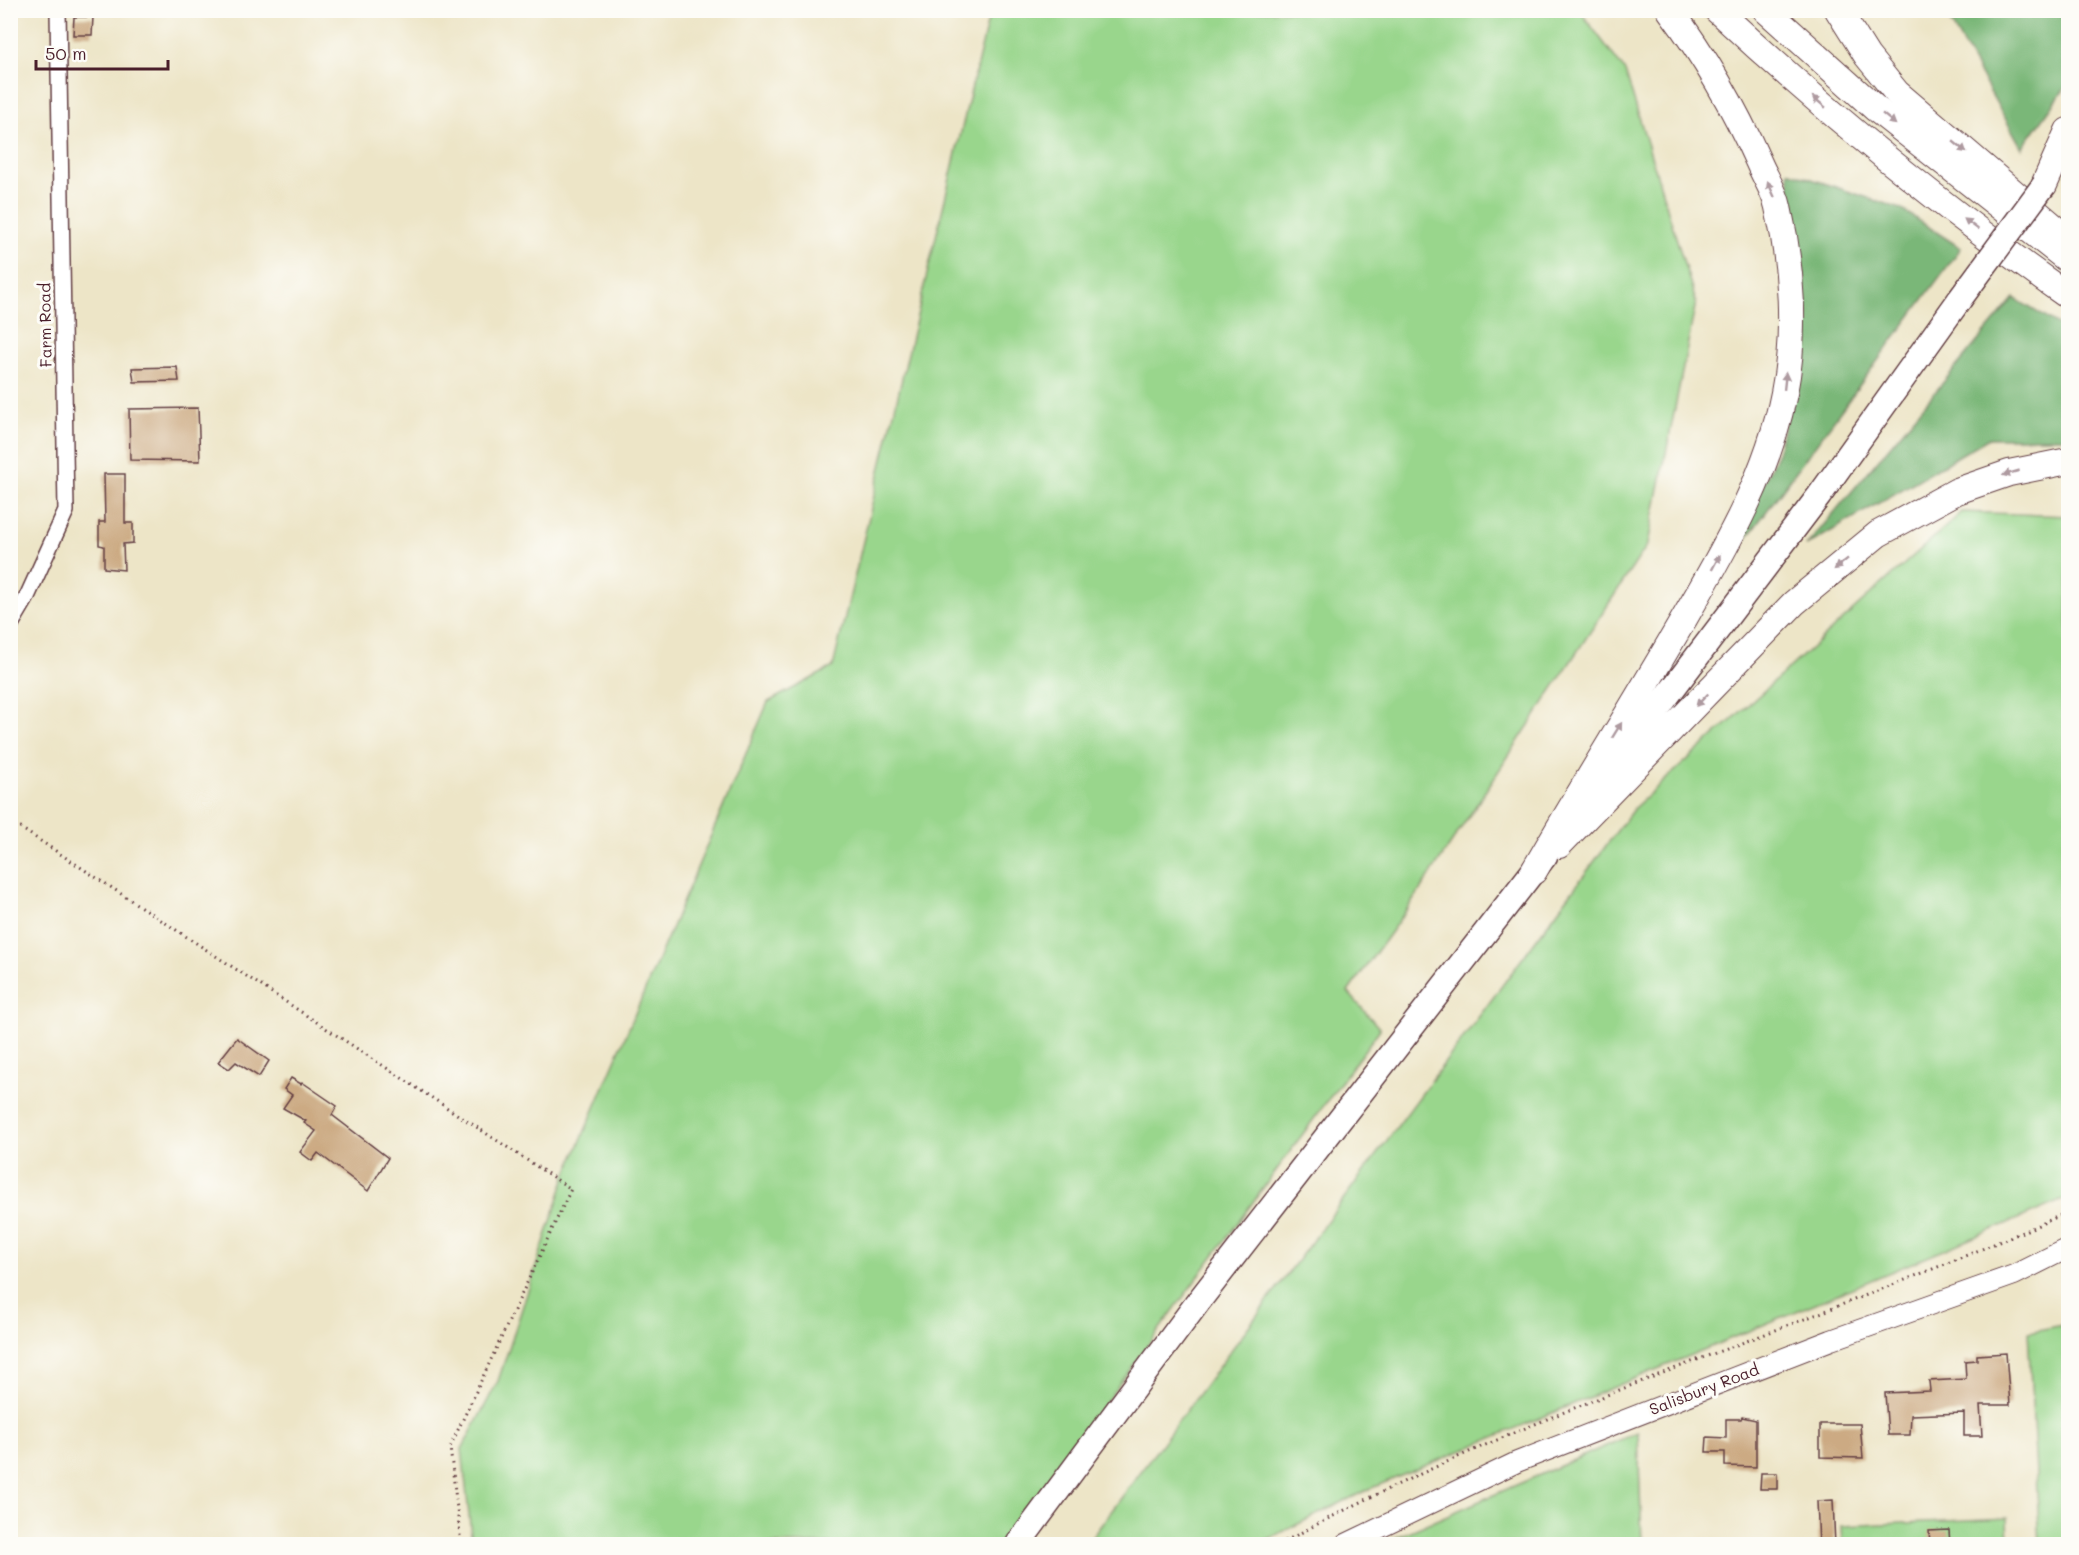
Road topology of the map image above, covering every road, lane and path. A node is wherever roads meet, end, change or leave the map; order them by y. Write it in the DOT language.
graph roads {
  1 [pos="58,10"];
  2 [pos="1670,10"];
  3 [pos="1718,10"];
  4 [pos="1766,10"];
  5 [pos="1838,10"];
  6 [pos="2067,144"];
  7 [pos="2044,185"];
  8 [pos="2068,239"];
  9 [pos="2068,260"];
  10 [pos="2068,296"];
  11 [pos="2068,461"];
  12 [pos="10,626"];
  13 [pos="10,821"];
  14 [pos="1534,871"];
  15 [pos="2068,1212"];
  16 [pos="2068,1248"];
  17 [pos="1020,1542"];
  18 [pos="461,1545"];
  19 [pos="1280,1545"];
  20 [pos="1346,1545"];
  1 -- 12 [label="street, Farm Road"];
  14 -- 2 [label="highway, one-way"];
  10 -- 3 [label="highway, one-way"];
  4 -- 9 [label="highway, one-way"];
  5 -- 8 [label="highway, one-way"];
  6 -- 7 [label="highway"];
  7 -- 14 [label="main road, bridge"];
  11 -- 14 [label="highway, one-way"];
  13 -- 18 [label="path"];
  14 -- 17 [label="main road"];
  15 -- 19 [label="path"];
  16 -- 20 [label="street, Salisbury Road"];
}
